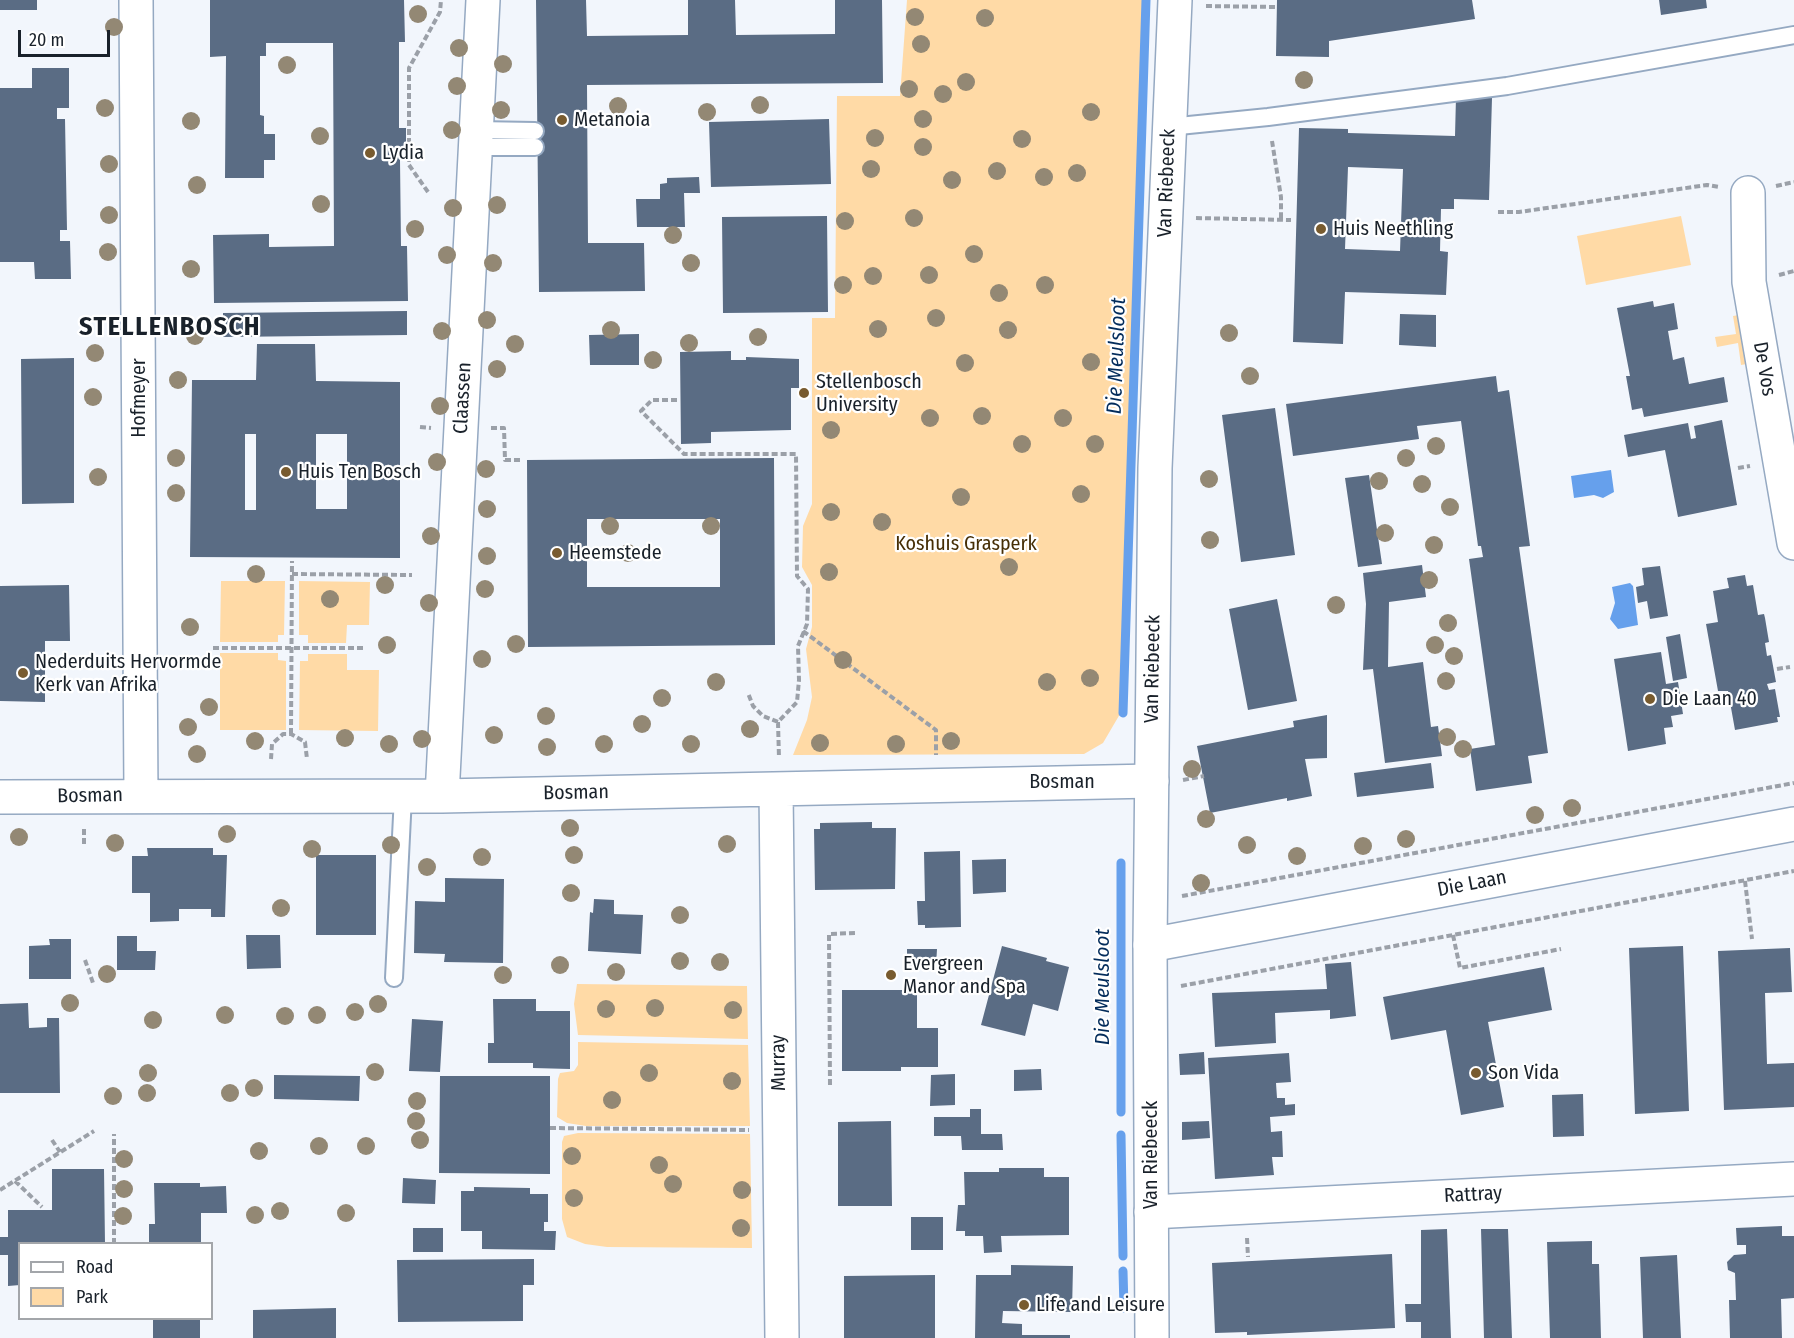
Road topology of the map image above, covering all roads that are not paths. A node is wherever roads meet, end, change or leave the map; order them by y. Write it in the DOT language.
graph roads {
  1 [pos="136,0"];
  2 [pos="483,0"];
  3 [pos="1175,0"];
  4 [pos="1794,35"];
  5 [pos="1169,127"];
  6 [pos="476,139"];
  7 [pos="535,139"];
  8 [pos="1748,194"];
  9 [pos="1794,543"];
  10 [pos="778,774"];
  11 [pos="1165,780"];
  12 [pos="141,795"];
  13 [pos="403,796"];
  14 [pos="442,796"];
  15 [pos="0,797"];
  16 [pos="1794,824"];
  17 [pos="1150,945"];
  18 [pos="394,978"];
  19 [pos="1794,1179"];
  20 [pos="1151,1212"];
  21 [pos="782,1338"];
  22 [pos="1152,1338"];
  1 -- 12 [label="street, Hofmeyer"];
  2 -- 6 [label="street, Claassen"];
  3 -- 5 [label="street, Van Riebeeck"];
  4 -- 5 [label="lane"];
  5 -- 11 [label="street, Van Riebeeck"];
  6 -- 7 [label="lane"];
  6 -- 14 [label="street, Claassen"];
  8 -- 9 [label="street, De Vos"];
  10 -- 11 [label="street, Bosman"];
  10 -- 14 [label="street, Bosman"];
  10 -- 21 [label="street, Murray"];
  11 -- 17 [label="street, Van Riebeeck"];
  12 -- 13 [label="street, Bosman"];
  12 -- 15 [label="street, Bosman"];
  13 -- 14 [label="street, Bosman"];
  13 -- 18 [label="lane"];
  16 -- 17 [label="street, Die Laan"];
  17 -- 20 [label="street, Van Riebeeck"];
  19 -- 20 [label="street, Rattray"];
  20 -- 22 [label="street, Van Riebeeck"];
}
